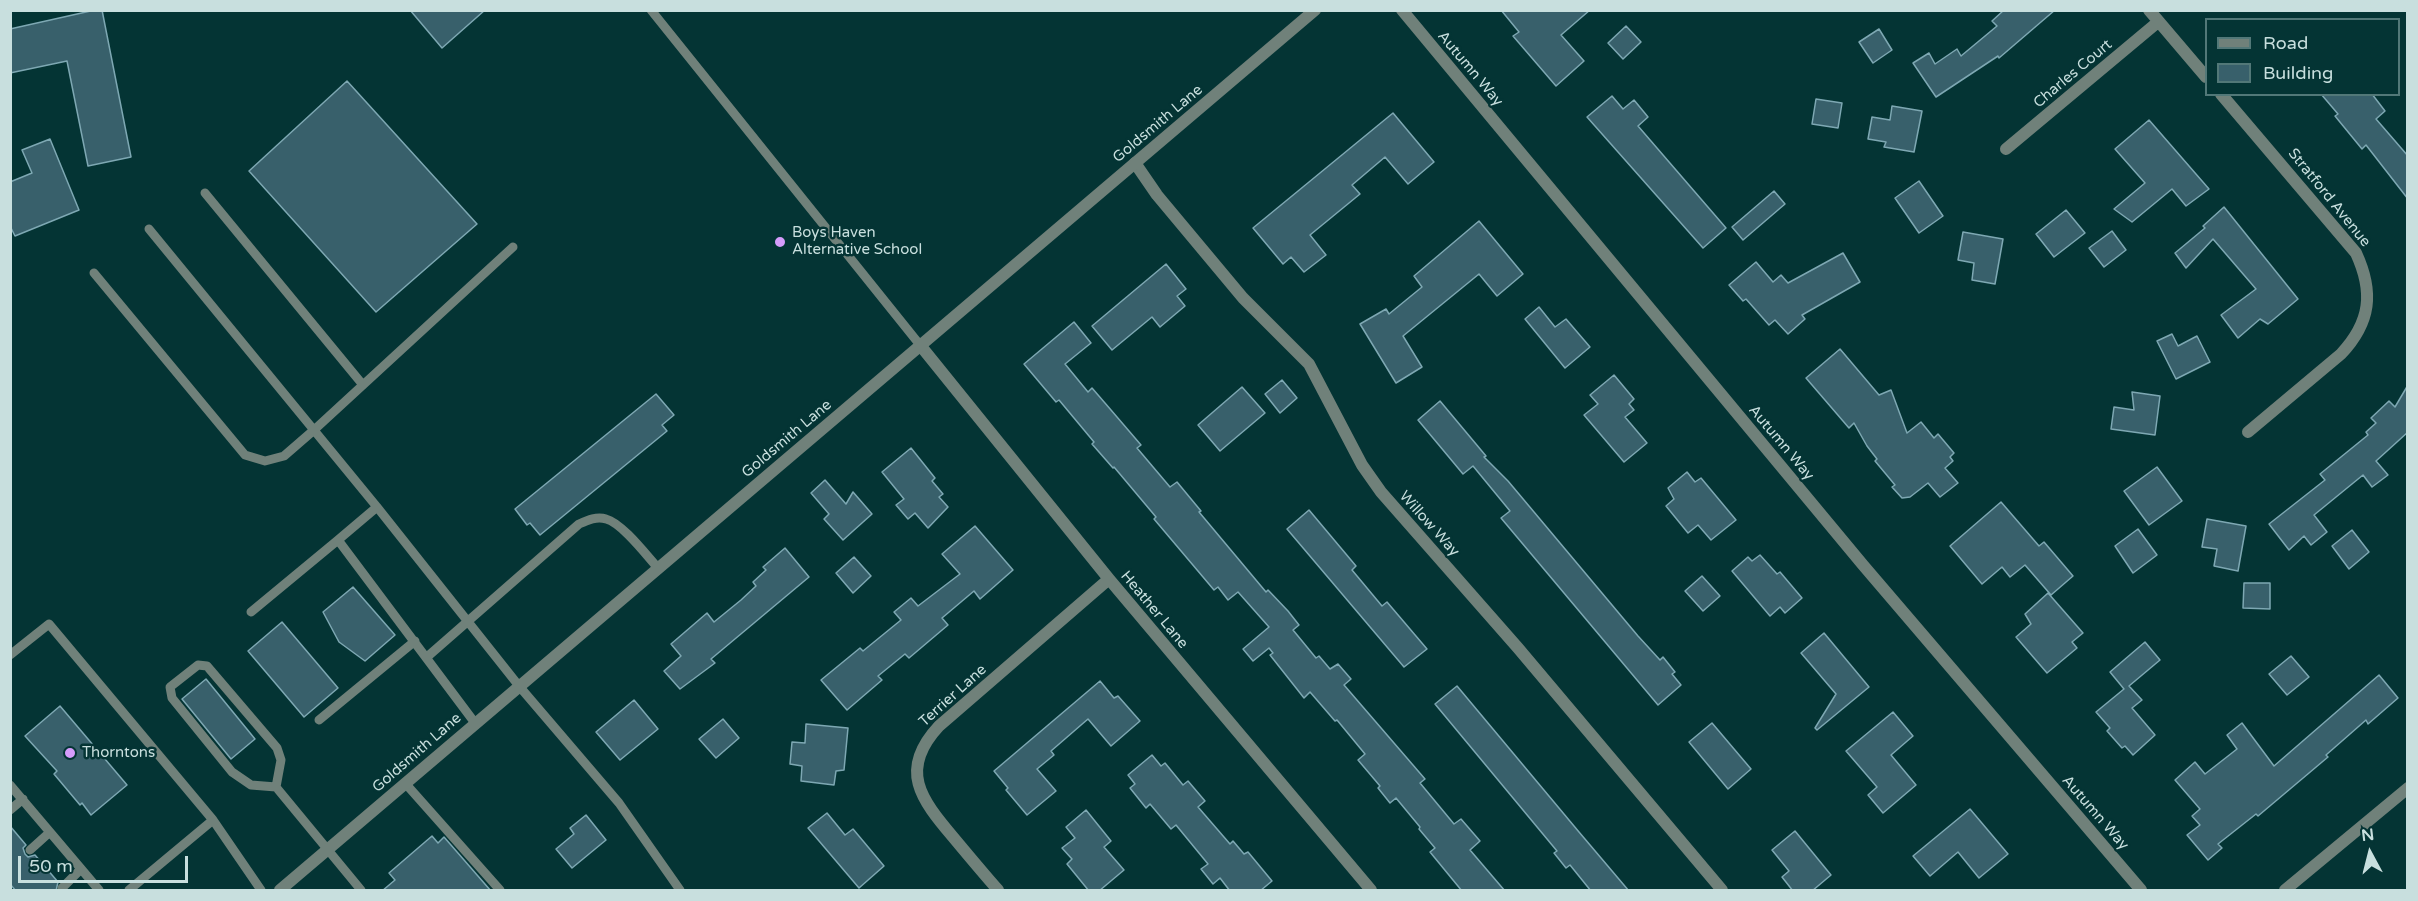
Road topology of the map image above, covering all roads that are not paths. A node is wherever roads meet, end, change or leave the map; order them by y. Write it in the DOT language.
graph roads {
  1 [pos="651,10"];
  2 [pos="1315,10"];
  3 [pos="1402,10"];
  4 [pos="2149,10"];
  5 [pos="2158,22"];
  6 [pos="2205,76"];
  7 [pos="2224,96"];
  8 [pos="2006,149"];
  9 [pos="1136,163"];
  10 [pos="205,193"];
  11 [pos="149,229"];
  12 [pos="513,247"];
  13 [pos="94,273"];
  14 [pos="920,345"];
  15 [pos="363,385"];
  16 [pos="314,430"];
  17 [pos="2248,432"];
  18 [pos="377,507"];
  19 [pos="338,540"];
  20 [pos="658,568"];
  21 [pos="1109,579"];
  22 [pos="251,612"];
  23 [pos="469,622"];
  24 [pos="414,642"];
  25 [pos="10,655"];
  26 [pos="427,657"];
  27 [pos="519,686"];
  28 [pos="319,720"];
  29 [pos="475,723"];
  30 [pos="405,783"];
  31 [pos="10,784"];
  32 [pos="276,787"];
  33 [pos="2408,788"];
  34 [pos="23,799"];
  35 [pos="10,810"];
  36 [pos="213,820"];
  37 [pos="50,832"];
  38 [pos="30,850"];
  39 [pos="328,850"];
  40 [pos="81,869"];
  41 [pos="62,888"];
  42 [pos="99,891"];
  43 [pos="129,891"];
  44 [pos="261,891"];
  45 [pos="280,891"];
  46 [pos="362,891"];
  47 [pos="500,891"];
  48 [pos="680,891"];
  49 [pos="998,891"];
  50 [pos="1371,891"];
  51 [pos="1722,891"];
  52 [pos="2141,891"];
  53 [pos="2285,891"];
  1 -- 14 [label="lane"];
  2 -- 9 [label="street, Goldsmith Lane"];
  3 -- 52 [label="street, Autumn Way"];
  4 -- 5 [label="street"];
  5 -- 6 [label="street"];
  5 -- 8 [label="street, Charles Court"];
  7 -- 17 [label="street, Stratford Avenue"];
  9 -- 14 [label="street, Goldsmith Lane"];
  9 -- 51 [label="street, Willow Way"];
  10 -- 15 [label="lane"];
  11 -- 16 [label="lane"];
  12 -- 15 [label="lane"];
  13 -- 16 [label="lane"];
  14 -- 20 [label="street, Goldsmith Lane"];
  14 -- 21 [label="street, Heather Lane"];
  15 -- 16 [label="lane"];
  16 -- 18 [label="lane"];
  18 -- 19 [label="lane"];
  18 -- 23 [label="lane"];
  19 -- 22 [label="lane"];
  19 -- 24 [label="lane"];
  20 -- 23 [label="lane"];
  20 -- 27 [label="street, Goldsmith Lane"];
  21 -- 49 [label="street, Terrier Lane"];
  21 -- 50 [label="street, Heather Lane"];
  23 -- 26 [label="lane"];
  23 -- 27 [label="lane"];
  24 -- 26 [label="lane"];
  24 -- 28 [label="lane"];
  25 -- 36 [label="lane"];
  26 -- 29 [label="lane"];
  27 -- 29 [label="street, Goldsmith Lane"];
  27 -- 48 [label="lane"];
  29 -- 30 [label="street, Goldsmith Lane"];
  30 -- 39 [label="street, Goldsmith Lane"];
  30 -- 47 [label="lane"];
  31 -- 34 [label="lane"];
  32 -- 32 [label="lane"];
  32 -- 39 [label="lane"];
  33 -- 53 [label="street"];
  34 -- 35 [label="lane"];
  34 -- 37 [label="lane"];
  36 -- 43 [label="lane"];
  36 -- 44 [label="lane"];
  37 -- 38 [label="lane"];
  37 -- 40 [label="lane"];
  39 -- 45 [label="street, Goldsmith Lane"];
  39 -- 46 [label="lane"];
  40 -- 41 [label="lane"];
  40 -- 42 [label="lane"];
}
